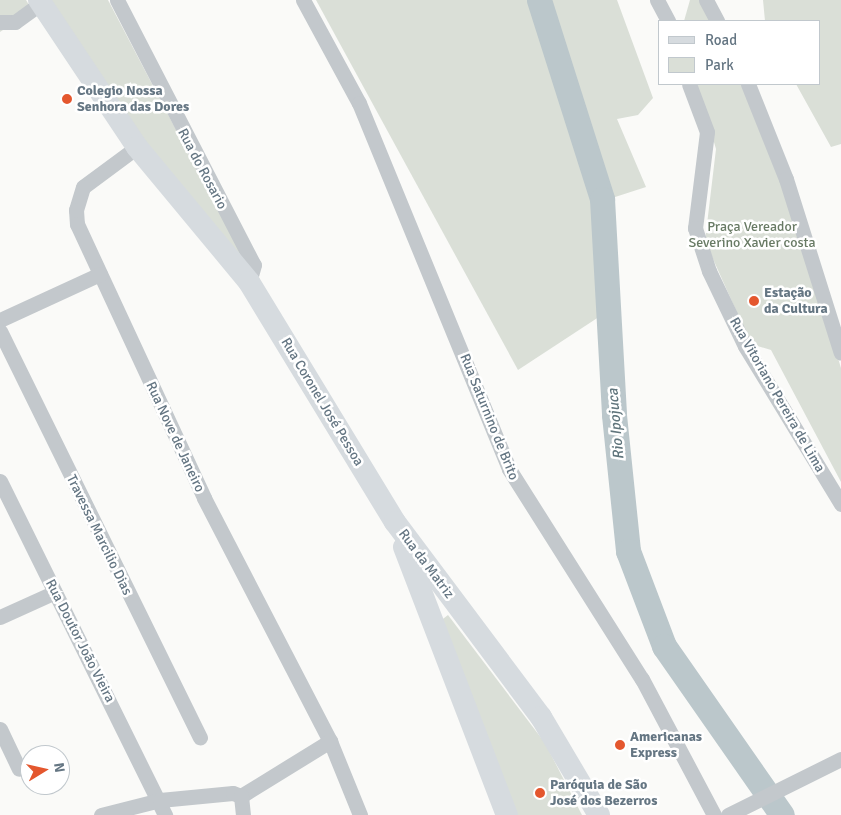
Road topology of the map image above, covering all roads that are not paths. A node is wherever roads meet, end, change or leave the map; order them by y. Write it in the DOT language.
graph roads {
  1 [pos="117,0"];
  2 [pos="302,0"];
  3 [pos="657,0"];
  4 [pos="672,0"];
  5 [pos="706,0"];
  6 [pos="40,2"];
  7 [pos="668,18"];
  8 [pos="716,20"];
  9 [pos="0,22"];
  10 [pos="689,85"];
  11 [pos="748,85"];
  12 [pos="137,147"];
  13 [pos="100,274"];
  14 [pos="249,282"];
  15 [pos="0,320"];
  16 [pos="0,331"];
  17 [pos="841,354"];
  18 [pos="0,481"];
  19 [pos="841,504"];
  20 [pos="395,522"];
  21 [pos="55,592"];
  22 [pos="0,617"];
  23 [pos="0,729"];
  24 [pos="200,738"];
  25 [pos="330,741"];
  26 [pos="841,759"];
  27 [pos="20,769"];
  28 [pos="240,796"];
  29 [pos="160,800"];
  30 [pos="734,812"];
  31 [pos="101,815"];
  32 [pos="165,815"];
  33 [pos="243,815"];
  34 [pos="360,815"];
  35 [pos="507,815"];
  36 [pos="599,815"];
  37 [pos="714,815"];
  1 -- 14 [label="street, Rua do Rosario"];
  2 -- 37 [label="street, Rua Saturnino de Brito"];
  3 -- 7 [label="street"];
  4 -- 7 [label="street"];
  5 -- 8 [label="street"];
  6 -- 9 [label="street"];
  6 -- 12 [label="main road, Rua Coronel José Pessoa"];
  10 -- 19 [label="street, Rua Vitoriano Pereira de Lima"];
  11 -- 17 [label="street"];
  12 -- 13 [label="street, Rua Nove de Janeiro"];
  12 -- 14 [label="main road, Rua Coronel José Pessoa"];
  13 -- 15 [label="street"];
  13 -- 25 [label="street, Rua Nove de Janeiro"];
  14 -- 20 [label="main road, Rua Coronel José Pessoa"];
  16 -- 24 [label="street, Travessa Marcilio Dias"];
  18 -- 21 [label="street, Rua Doutor João Vieira"];
  20 -- 35 [label="main road, Rua da Matriz"];
  20 -- 36 [label="main road, Rua da Matriz"];
  21 -- 22 [label="street"];
  21 -- 29 [label="street, Rua Doutor João Vieira"];
  23 -- 27 [label="street"];
  25 -- 28 [label="street"];
  25 -- 34 [label="street, Rua Nove de Janeiro"];
  26 -- 30 [label="street"];
  28 -- 29 [label="street"];
  28 -- 33 [label="street"];
  29 -- 31 [label="street"];
  29 -- 32 [label="street, Rua Doutor João Vieira"];
}
